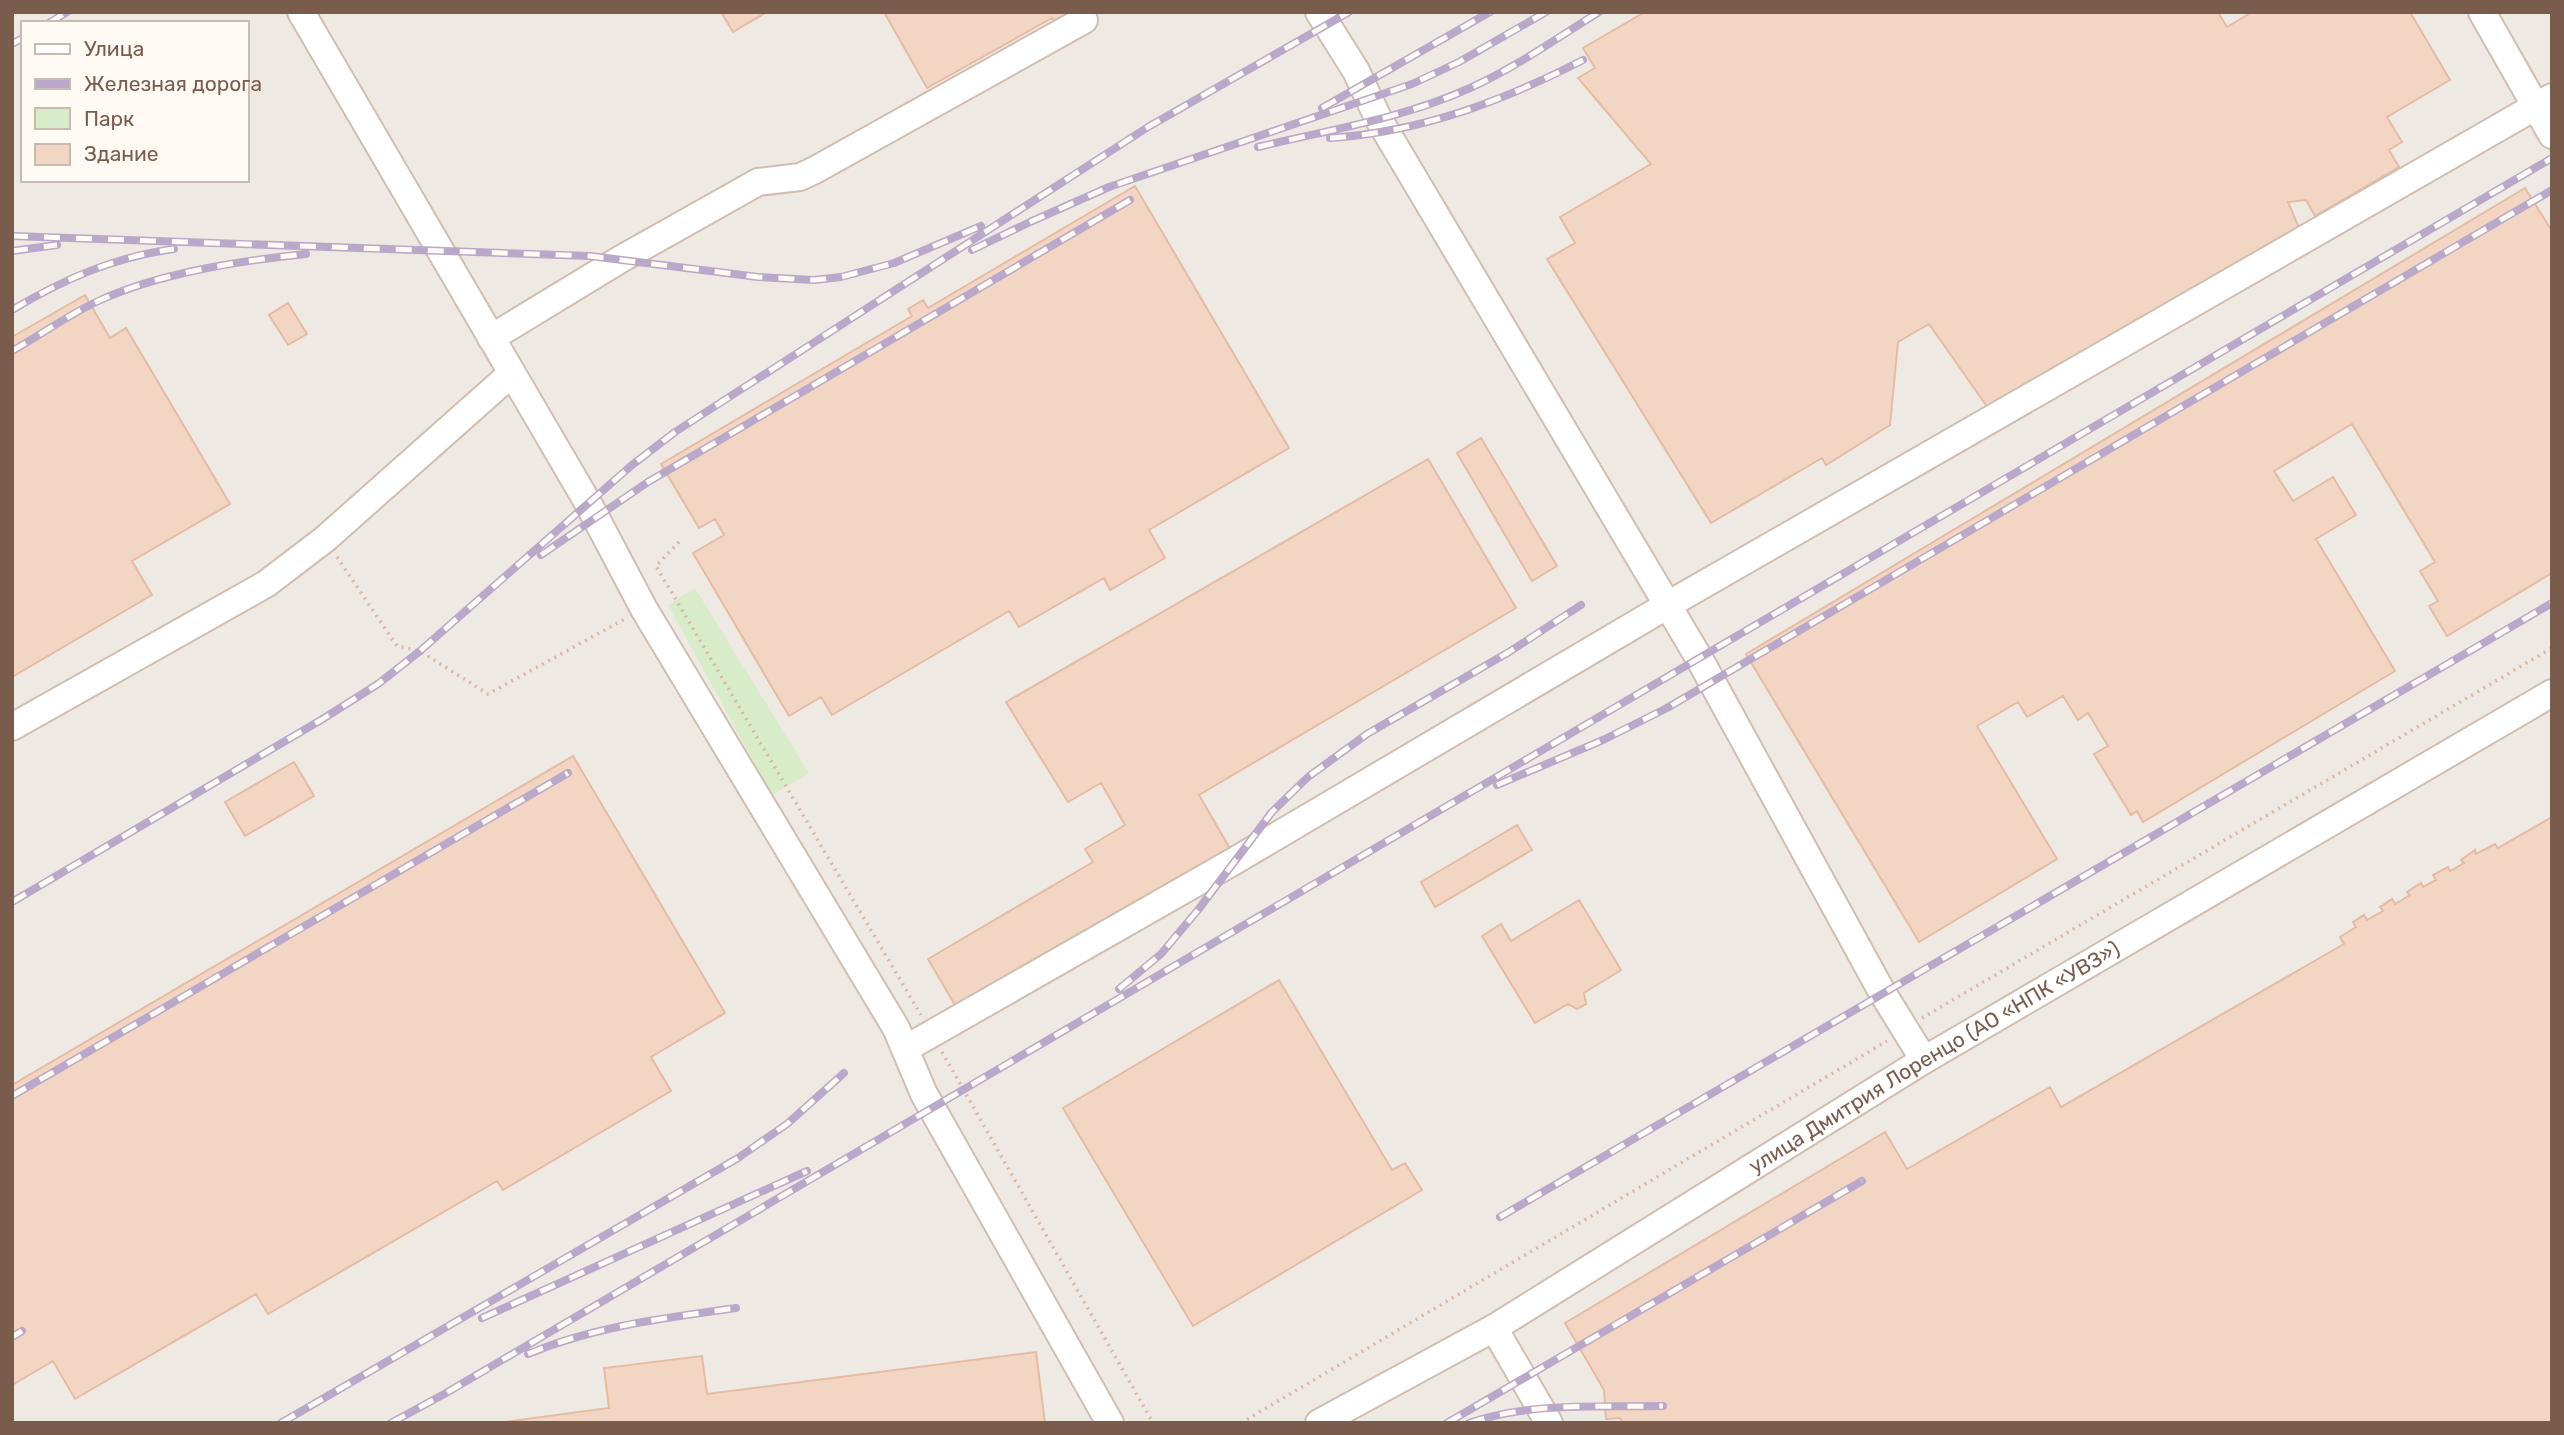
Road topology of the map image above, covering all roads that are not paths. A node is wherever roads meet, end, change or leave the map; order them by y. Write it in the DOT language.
graph roads {
  1 [pos="301,12"];
  2 [pos="1319,12"];
  3 [pos="2482,12"];
  4 [pos="1084,20"];
  5 [pos="2544,102"];
  6 [pos="2552,135"];
  7 [pos="491,338"];
  8 [pos="511,374"];
  9 [pos="1666,607"];
  10 [pos="2552,694"];
  11 [pos="12,727"];
  12 [pos="905,1049"];
  13 [pos="1924,1060"];
  14 [pos="1494,1328"];
  15 [pos="1110,1423"];
  16 [pos="1319,1423"];
  17 [pos="1549,1423"];
  1 -- 7 [label="lane"];
  2 -- 9 [label="lane"];
  3 -- 5 [label="lane"];
  4 -- 7 [label="lane"];
  5 -- 6 [label="lane"];
  5 -- 9 [label="lane"];
  7 -- 8 [label="lane"];
  8 -- 11 [label="lane"];
  8 -- 12 [label="lane"];
  9 -- 12 [label="lane"];
  9 -- 13 [label="lane"];
  10 -- 13 [label="lane, улица Дмитрия Лоренцо (АО «НПК «УВЗ»)"];
  12 -- 15 [label="lane"];
  13 -- 14 [label="lane, улица Дмитрия Лоренцо (АО «НПК «УВЗ»)"];
  14 -- 16 [label="lane, улица Дмитрия Лоренцо (АО «НПК «УВЗ»)"];
  14 -- 17 [label="lane"];
}
